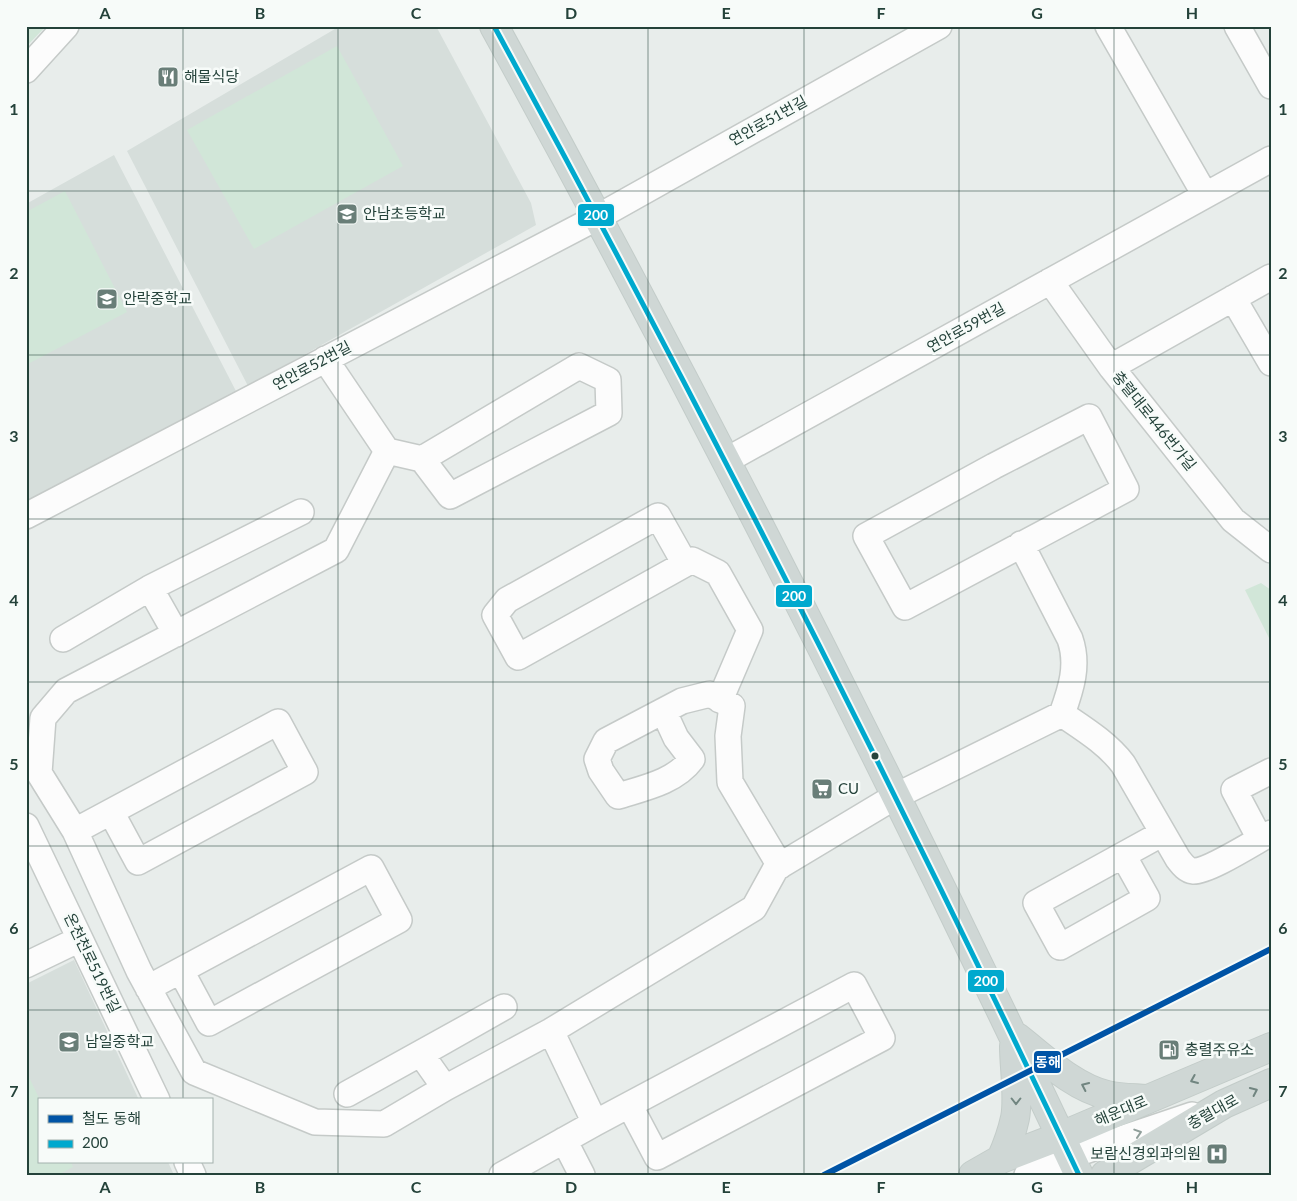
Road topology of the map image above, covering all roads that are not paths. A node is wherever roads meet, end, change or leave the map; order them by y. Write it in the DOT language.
graph roads {
  1 [pos="66,26"];
  2 [pos="494,26"];
  3 [pos="939,26"];
  4 [pos="1108,26"];
  5 [pos="1238,26"];
  6 [pos="26,70"];
  7 [pos="1271,86"];
  8 [pos="1271,159"];
  9 [pos="1205,195"];
  10 [pos="598,216"];
  11 [pos="1271,277"];
  12 [pos="1050,281"];
  13 [pos="1233,298"];
  14 [pos="325,360"];
  15 [pos="1271,363"];
  16 [pos="1111,367"];
  17 [pos="387,450"];
  18 [pos="422,459"];
  19 [pos="726,460"];
  20 [pos="301,512"];
  21 [pos="26,516"];
  22 [pos="1020,544"];
  23 [pos="1271,550"];
  24 [pos="685,564"];
  25 [pos="150,588"];
  26 [pos="176,634"];
  27 [pos="63,639"];
  28 [pos="720,700"];
  29 [pos="664,712"];
  30 [pos="1062,714"];
  31 [pos="1271,771"];
  32 [pos="896,796"];
  33 [pos="111,812"];
  34 [pos="26,826"];
  35 [pos="75,831"];
  36 [pos="1163,833"];
  37 [pos="1265,836"];
  38 [pos="1124,855"];
  39 [pos="780,866"];
  40 [pos="80,939"];
  41 [pos="26,965"];
  42 [pos="181,971"];
  43 [pos="148,988"];
  44 [pos="551,1031"];
  45 [pos="1014,1035"];
  46 [pos="1271,1047"];
  47 [pos="1271,1083"];
  48 [pos="445,1088"];
  49 [pos="348,1094"];
  50 [pos="156,1098"];
  51 [pos="1149,1099"];
  52 [pos="1224,1104"];
  53 [pos="630,1106"];
  54 [pos="595,1123"];
  55 [pos="564,1140"];
  56 [pos="1001,1159"];
  57 [pos="1070,1162"];
  58 [pos="502,1175"];
  59 [pos="582,1175"];
  60 [pos="973,1175"];
  61 [pos="1027,1175"];
  62 [pos="1105,1175"];
  1 -- 6 [label="street"];
  2 -- 10 [label="main road"];
  3 -- 10 [label="street, 연안로51번길"];
  4 -- 9 [label="street"];
  5 -- 7 [label="street"];
  8 -- 9 [label="street, 연안로59번길"];
  9 -- 12 [label="street, 연안로59번길"];
  10 -- 14 [label="street, 연안로52번길"];
  10 -- 19 [label="main road"];
  11 -- 13 [label="street"];
  12 -- 16 [label="street, 충렬대로446번가길"];
  12 -- 19 [label="street, 연안로59번길"];
  13 -- 15 [label="street"];
  13 -- 16 [label="street"];
  14 -- 17 [label="street"];
  14 -- 21 [label="street, 연안로52번길"];
  16 -- 23 [label="street, 충렬대로446번가길"];
  17 -- 18 [label="street"];
  17 -- 26 [label="street"];
  18 -- 18 [label="street"];
  19 -- 32 [label="main road"];
  20 -- 25 [label="street"];
  22 -- 22 [label="street"];
  22 -- 30 [label="street"];
  24 -- 24 [label="street"];
  24 -- 28 [label="street"];
  25 -- 26 [label="street"];
  25 -- 27 [label="street"];
  26 -- 35 [label="street"];
  28 -- 29 [label="street"];
  28 -- 39 [label="street"];
  30 -- 32 [label="street"];
  30 -- 36 [label="street"];
  31 -- 37 [label="street"];
  32 -- 39 [label="street"];
  32 -- 45 [label="main road"];
  33 -- 33 [label="street"];
  33 -- 35 [label="street"];
  34 -- 40 [label="street, 온천천로519번길"];
  35 -- 43 [label="street"];
  36 -- 37 [label="street"];
  36 -- 38 [label="street"];
  39 -- 44 [label="street"];
  40 -- 41 [label="street"];
  40 -- 50 [label="street, 온천천로519번길"];
  42 -- 42 [label="street"];
  42 -- 43 [label="street"];
  43 -- 48 [label="street"];
  44 -- 48 [label="street"];
  44 -- 54 [label="street"];
  51 -- 45 [label="main road, one-way"];
  45 -- 56 [label="main road, one-way"];
  45 -- 57 [label="main road"];
  46 -- 51 [label="main road, 해운대로, one-way"];
  52 -- 47 [label="main road, 충렬대로, one-way"];
  48 -- 49 [label="street"];
  51 -- 57 [label="main road, 해운대로"];
  57 -- 52 [label="street, one-way"];
  52 -- 62 [label="main road, 충렬대로"];
  53 -- 53 [label="street"];
  53 -- 54 [label="street"];
  54 -- 55 [label="street"];
  55 -- 58 [label="street"];
  55 -- 59 [label="street"];
  56 -- 57 [label="main road, 해운대로"];
  56 -- 60 [label="main road, 해운대로"];
  57 -- 61 [label="street"];
}
